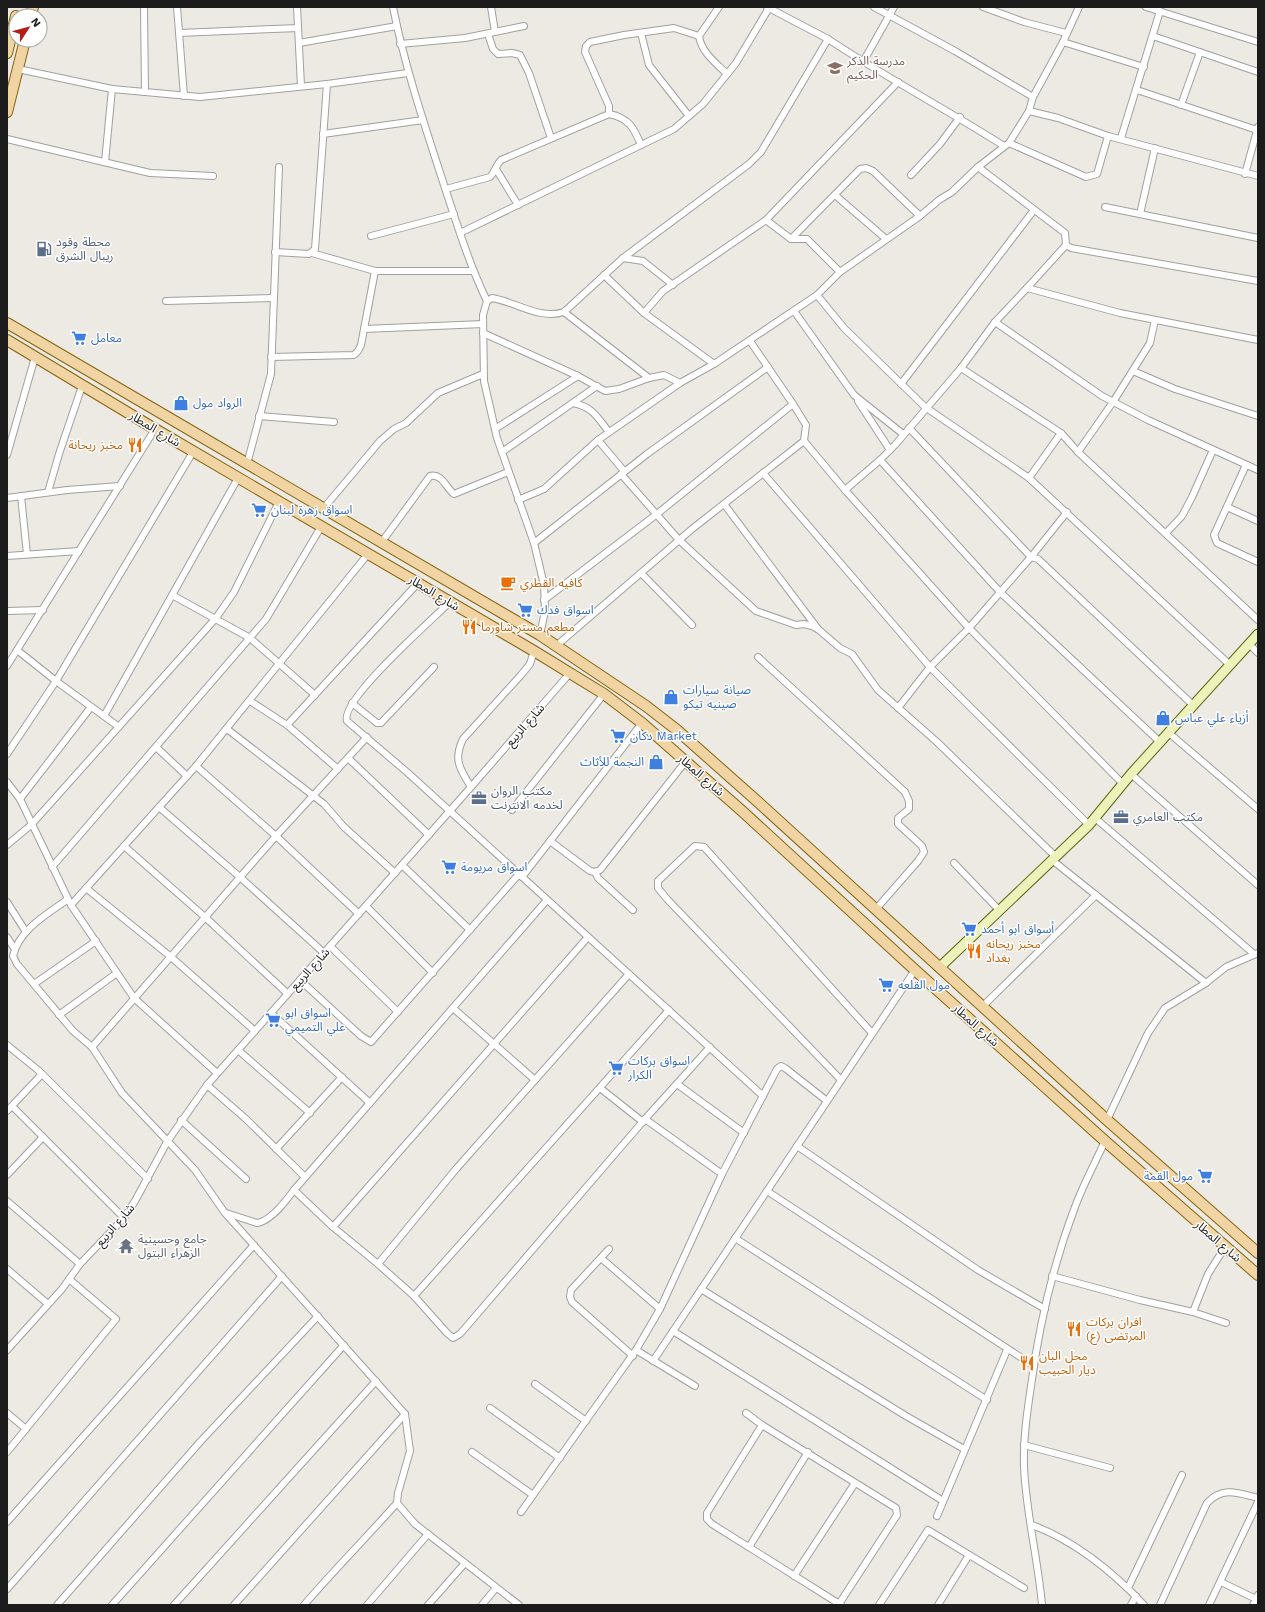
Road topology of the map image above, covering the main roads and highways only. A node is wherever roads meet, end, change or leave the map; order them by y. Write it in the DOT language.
graph roads {
  1 [pos="23,48"];
  2 [pos="8,50"];
  3 [pos="22,51"];
  4 [pos="7,112"];
  5 [pos="7,323"];
  6 [pos="7,340"];
  7 [pos="132,397"];
  8 [pos="124,411"];
  9 [pos="160,413"];
  10 [pos="153,428"];
  11 [pos="411,560"];
  12 [pos="403,574"];
  13 [pos="434,574"];
  14 [pos="421,585"];
  15 [pos="744,789"];
  16 [pos="732,802"];
  17 [pos="766,809"];
  18 [pos="755,823"];
  19 [pos="1258,1253"];
  20 [pos="1258,1275"];
  1 -- 3 [label="main road"];
  2 -- 3 [label="main road"];
  3 -- 4 [label="main road"];
  5 -- 7 [label="main road, شارع المطار"];
  6 -- 8 [label="main road, شارع المطار"];
  7 -- 8 [label="main road"];
  7 -- 9 [label="main road, شارع المطار"];
  8 -- 10 [label="main road, شارع المطار"];
  9 -- 10 [label="main road"];
  9 -- 11 [label="main road, شارع المطار"];
  10 -- 12 [label="main road, شارع المطار"];
  11 -- 12 [label="main road"];
  11 -- 13 [label="main road, شارع المطار"];
  12 -- 14 [label="main road, شارع المطار"];
  13 -- 14 [label="main road"];
  13 -- 15 [label="main road, شارع المطار"];
  14 -- 16 [label="main road, شارع المطار"];
  15 -- 16 [label="main road"];
  15 -- 17 [label="main road, شارع المطار"];
  16 -- 18 [label="main road, شارع المطار"];
  17 -- 18 [label="main road"];
  17 -- 19 [label="main road, شارع المطار"];
  18 -- 20 [label="main road, شارع المطار"];
}
